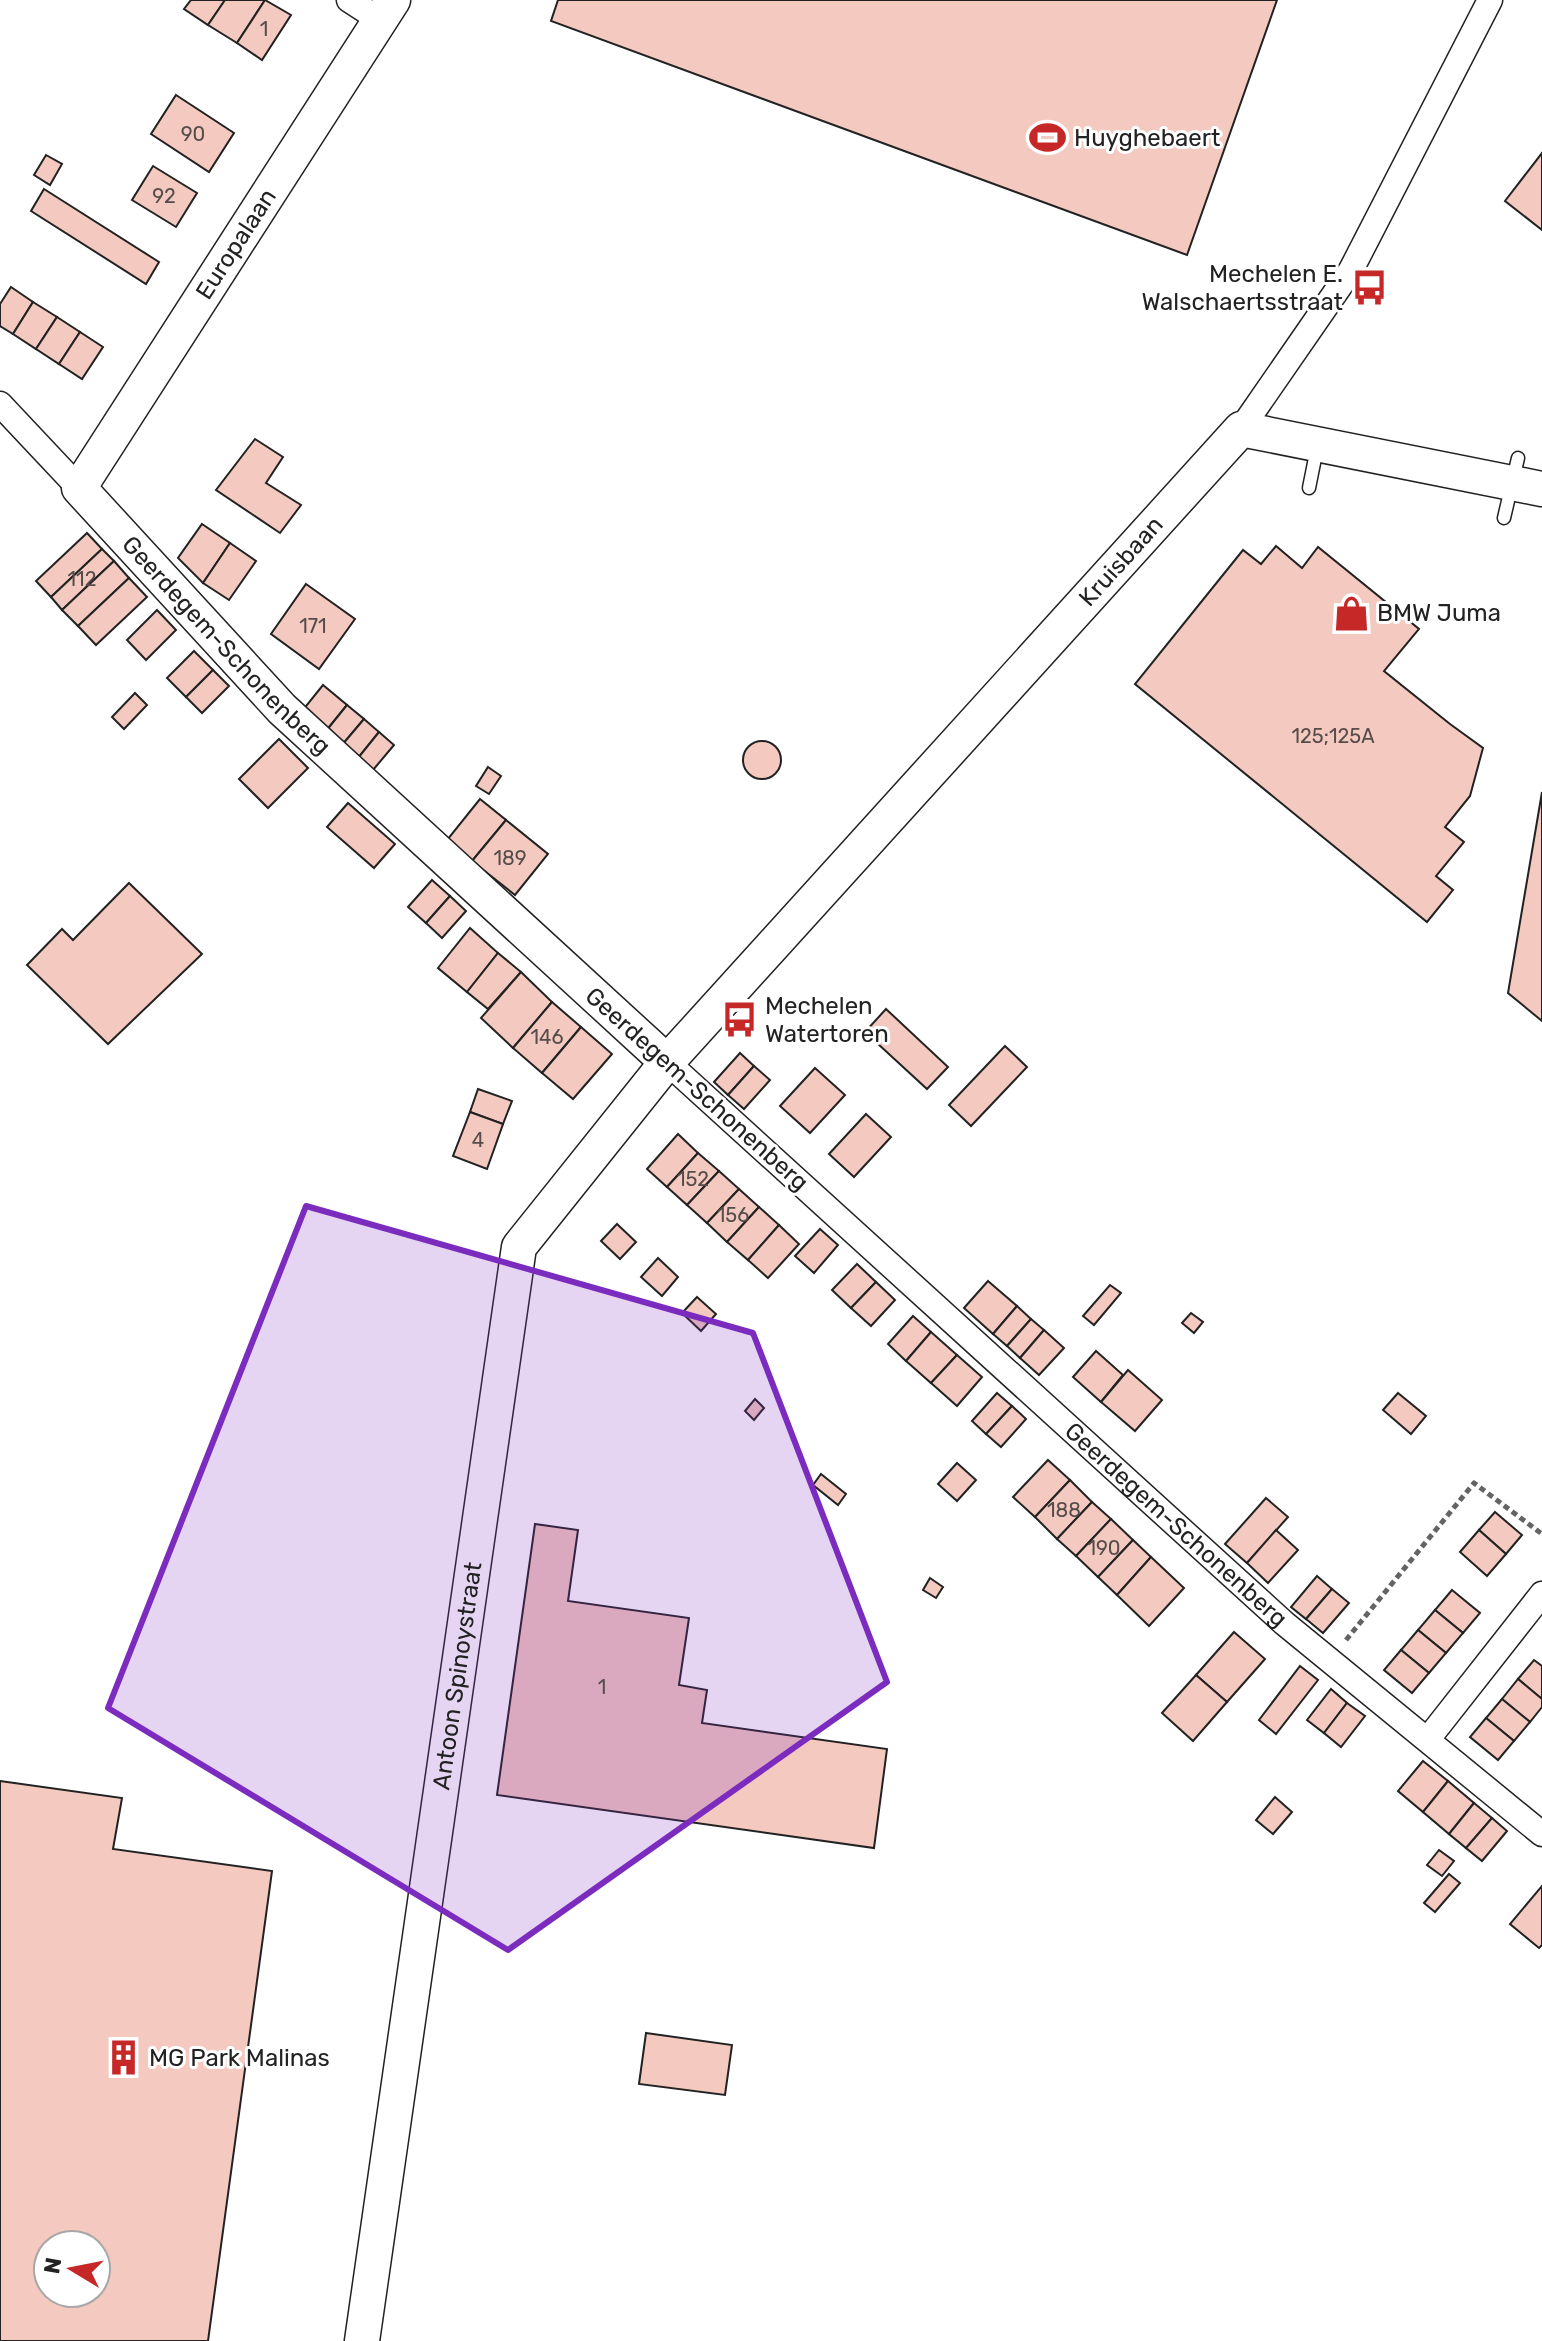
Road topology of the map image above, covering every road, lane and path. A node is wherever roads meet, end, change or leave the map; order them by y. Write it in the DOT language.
graph roads {
  1 [pos="349,0"];
  2 [pos="1490,0"];
  3 [pos="387,10"];
  4 [pos="0,404"];
  5 [pos="1241,429"];
  6 [pos="1317,444"];
  7 [pos="1524,477"];
  8 [pos="79,488"];
  9 [pos="1309,488"];
  10 [pos="1504,518"];
  11 [pos="667,1062"];
  12 [pos="1542,1534"];
  13 [pos="1542,1594"];
  14 [pos="1346,1640"];
  15 [pos="1428,1739"];
  16 [pos="1542,1834"];
  17 [pos="362,2341"];
  1 -- 3 [label="street"];
  2 -- 5 [label="street, Kruisbaan"];
  3 -- 8 [label="street, Europalaan"];
  4 -- 8 [label="street, Geerdegem-Schonenberg"];
  5 -- 6 [label="street"];
  5 -- 11 [label="street, Kruisbaan"];
  6 -- 7 [label="street"];
  6 -- 9 [label="lane"];
  7 -- 10 [label="lane"];
  8 -- 11 [label="street, Geerdegem-Schonenberg"];
  11 -- 15 [label="street, Geerdegem-Schonenberg"];
  11 -- 17 [label="street, Antoon Spinoystraat"];
  12 -- 14 [label="path"];
  13 -- 15 [label="street"];
  15 -- 16 [label="street, Geerdegem-Schonenberg"];
}
